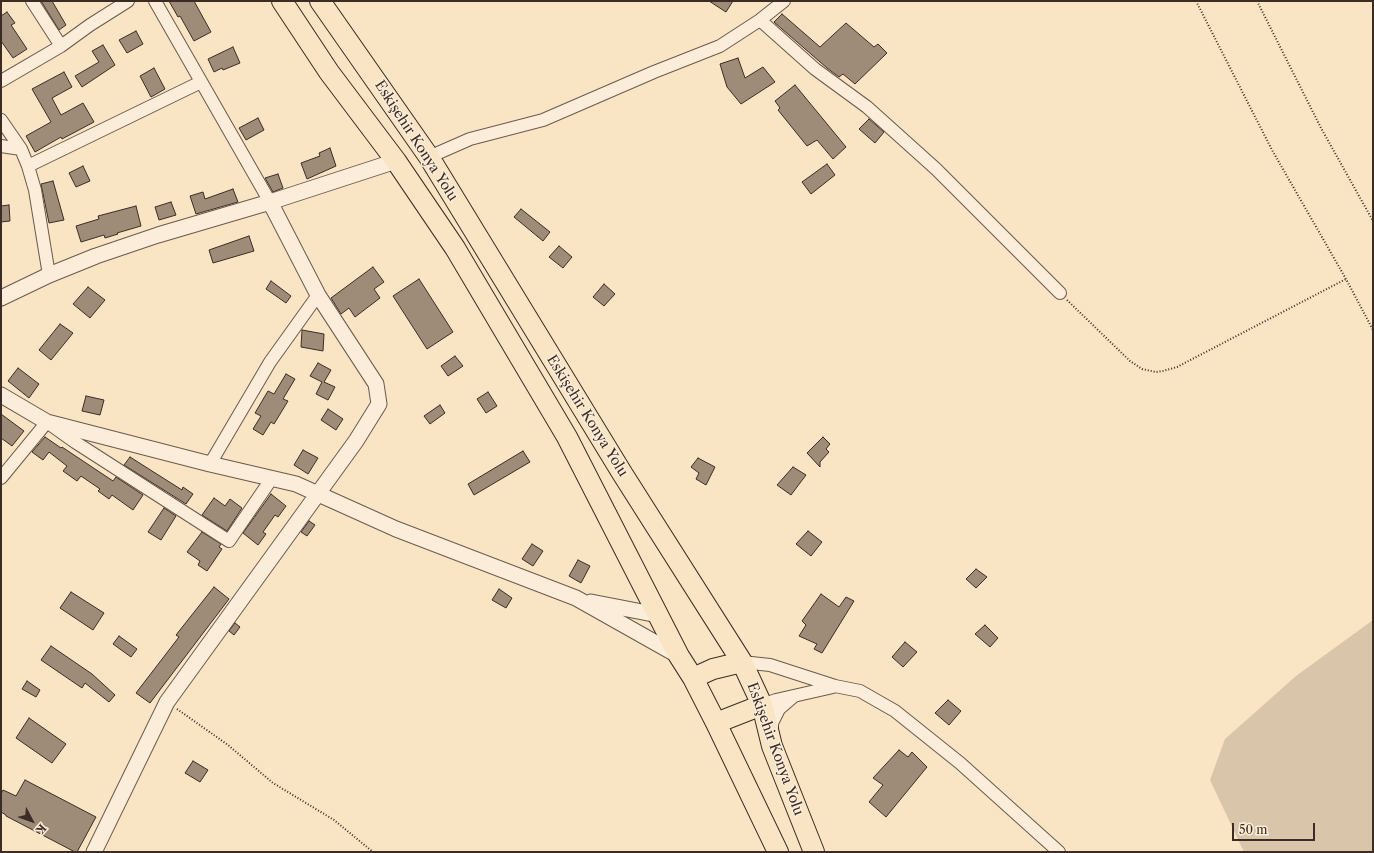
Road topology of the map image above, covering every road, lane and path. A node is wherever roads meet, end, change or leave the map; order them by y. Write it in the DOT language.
graph roads {
  1 [pos="32,1"];
  2 [pos="128,1"];
  3 [pos="155,1"];
  4 [pos="282,1"];
  5 [pos="320,1"];
  6 [pos="784,1"];
  7 [pos="1196,1"];
  8 [pos="1257,1"];
  9 [pos="760,20"];
  10 [pos="61,46"];
  11 [pos="1,81"];
  12 [pos="201,82"];
  13 [pos="1,120"];
  14 [pos="1,146"];
  15 [pos="21,150"];
  16 [pos="429,156"];
  17 [pos="396,161"];
  18 [pos="28,166"];
  19 [pos="270,202"];
  20 [pos="1373,221"];
  21 [pos="49,276"];
  22 [pos="1346,279"];
  23 [pos="1060,293"];
  24 [pos="318,295"];
  25 [pos="2,299"];
  26 [pos="1373,330"];
  27 [pos="1,395"];
  28 [pos="47,422"];
  29 [pos="210,464"];
  30 [pos="1,478"];
  31 [pos="272,478"];
  32 [pos="317,494"];
  33 [pos="578,599"];
  34 [pos="658,615"];
  35 [pos="679,656"];
  36 [pos="742,662"];
  37 [pos="693,678"];
  38 [pos="835,686"];
  39 [pos="796,695"];
  40 [pos="167,702"];
  41 [pos="762,705"];
  42 [pos="716,723"];
  43 [pos="772,746"];
  44 [pos="94,852"];
  45 [pos="373,852"];
  46 [pos="778,852"];
  47 [pos="814,852"];
  48 [pos="1059,852"];
  1 -- 10 [label="street"];
  2 -- 10 [label="street"];
  3 -- 12 [label="street"];
  4 -- 17 [label="highway, Eskişehir Konya Yolu"];
  5 -- 16 [label="highway, Eskişehir Konya Yolu"];
  6 -- 9 [label="street"];
  7 -- 22 [label="path"];
  8 -- 20 [label="path"];
  9 -- 16 [label="street"];
  9 -- 23 [label="street"];
  10 -- 11 [label="street"];
  12 -- 18 [label="street"];
  12 -- 19 [label="street"];
  13 -- 15 [label="street"];
  14 -- 15 [label="street"];
  15 -- 18 [label="street"];
  16 -- 36 [label="highway, Eskişehir Konya Yolu"];
  17 -- 19 [label="street"];
  17 -- 34 [label="highway, Eskişehir Konya Yolu"];
  18 -- 21 [label="street"];
  19 -- 21 [label="street"];
  19 -- 24 [label="street"];
  21 -- 25 [label="street"];
  22 -- 23 [label="path"];
  22 -- 26 [label="path"];
  24 -- 29 [label="street"];
  24 -- 32 [label="street"];
  27 -- 28 [label="street"];
  28 -- 29 [label="street"];
  28 -- 30 [label="street"];
  28 -- 31 [label="street"];
  29 -- 31 [label="street"];
  31 -- 32 [label="street"];
  32 -- 33 [label="street"];
  32 -- 40 [label="street"];
  33 -- 34 [label="street"];
  33 -- 35 [label="street"];
  34 -- 35 [label="highway, Eskişehir Konya Yolu"];
  35 -- 37 [label="highway, Eskişehir Konya Yolu"];
  36 -- 37 [label="highway"];
  36 -- 38 [label="street"];
  36 -- 41 [label="highway, Eskişehir Konya Yolu"];
  37 -- 42 [label="highway, Eskişehir Konya Yolu"];
  38 -- 39 [label="street"];
  38 -- 48 [label="street"];
  39 -- 41 [label="street"];
  39 -- 43 [label="street"];
  40 -- 44 [label="street"];
  40 -- 45 [label="path"];
  41 -- 42 [label="highway"];
  41 -- 43 [label="highway, Eskişehir Konya Yolu"];
  42 -- 46 [label="highway, Eskişehir Konya Yolu"];
  43 -- 47 [label="highway, Eskişehir Konya Yolu"];
}
